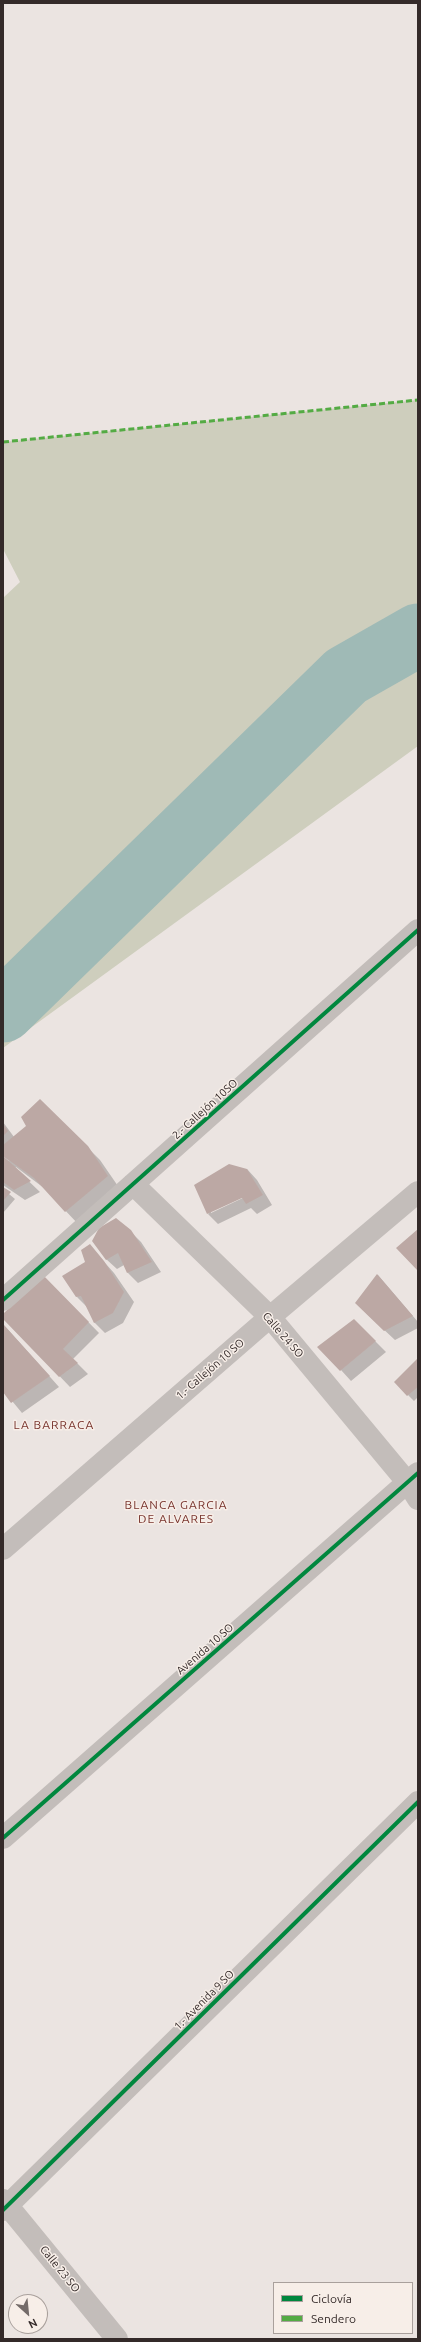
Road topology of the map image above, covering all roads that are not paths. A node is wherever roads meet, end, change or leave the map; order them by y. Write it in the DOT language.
graph roads {
  1 [pos="418,930"];
  2 [pos="133,1184"];
  3 [pos="418,1192"];
  4 [pos="3,1300"];
  5 [pos="270,1317"];
  6 [pos="414,1485"];
  7 [pos="3,1549"];
  8 [pos="418,1802"];
  9 [pos="3,1838"];
  10 [pos="5,2205"];
  11 [pos="116,2339"];
  1 -- 2 [label="street, 2.- Callejón 10SO"];
  2 -- 4 [label="street, 2.- Callejón 10SO"];
  2 -- 5 [label="street, Calle 24 SO"];
  3 -- 5 [label="street, 1.- Callejón 10 SO"];
  5 -- 6 [label="street, Calle 24 SO"];
  5 -- 7 [label="street, 1.- Callejón 10 SO"];
  6 -- 9 [label="street, Avenida 10 SO"];
  8 -- 10 [label="street, 1.- Avenida 9 SO"];
  10 -- 11 [label="street, Calle 23 SO"];
}
